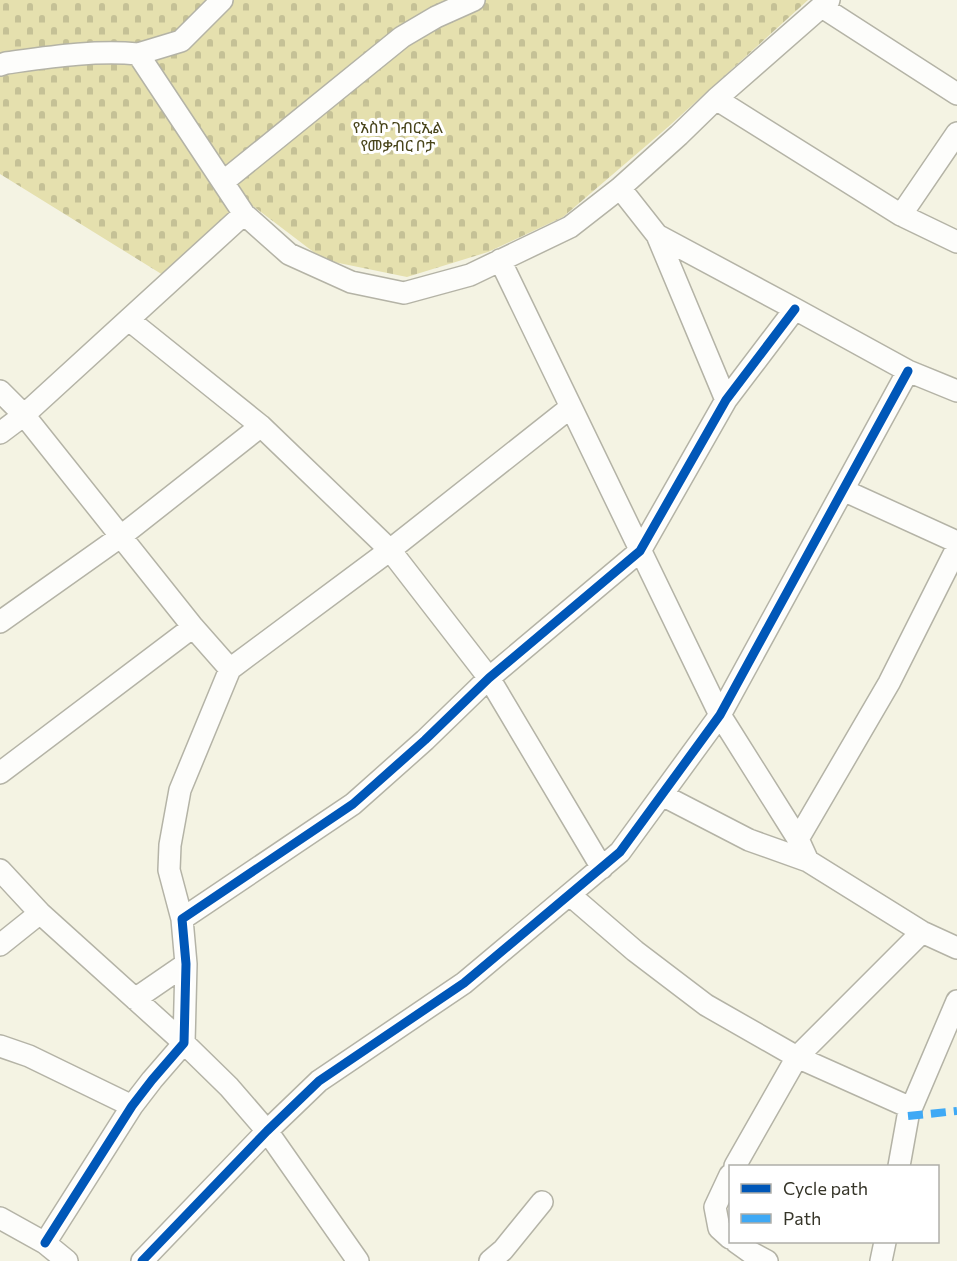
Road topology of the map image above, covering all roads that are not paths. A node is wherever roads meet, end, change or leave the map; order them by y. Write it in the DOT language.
graph roads {
  1 [pos="222,0"];
  2 [pos="474,0"];
  3 [pos="825,4"];
  4 [pos="138,54"];
  5 [pos="0,65"];
  6 [pos="957,94"];
  7 [pos="716,99"];
  8 [pos="957,133"];
  9 [pos="223,182"];
  10 [pos="620,188"];
  11 [pos="244,214"];
  12 [pos="901,215"];
  13 [pos="657,235"];
  14 [pos="957,242"];
  15 [pos="500,260"];
  16 [pos="795,309"];
  17 [pos="129,320"];
  18 [pos="908,371"];
  19 [pos="0,391"];
  20 [pos="957,391"];
  21 [pos="726,400"];
  22 [pos="571,407"];
  23 [pos="24,415"];
  24 [pos="261,426"];
  25 [pos="0,433"];
  26 [pos="843,490"];
  27 [pos="120,537"];
  28 [pos="957,542"];
  29 [pos="957,548"];
  30 [pos="390,550"];
  31 [pos="640,551"];
  32 [pos="0,622"];
  33 [pos="193,627"];
  34 [pos="230,669"];
  35 [pos="489,678"];
  36 [pos="720,715"];
  37 [pos="0,773"];
  38 [pos="662,795"];
  39 [pos="798,839"];
  40 [pos="808,861"];
  41 [pos="602,868"];
  42 [pos="0,870"];
  43 [pos="570,895"];
  44 [pos="40,913"];
  45 [pos="182,919"];
  46 [pos="922,932"];
  47 [pos="0,945"];
  48 [pos="957,948"];
  49 [pos="186,964"];
  50 [pos="135,999"];
  51 [pos="957,1002"];
  52 [pos="184,1043"];
  53 [pos="0,1046"];
  54 [pos="797,1057"];
  55 [pos="132,1106"];
  56 [pos="911,1107"];
  57 [pos="267,1131"];
  58 [pos="736,1165"];
  59 [pos="899,1165"];
  60 [pos="729,1177"];
  61 [pos="542,1202"];
  62 [pos="0,1218"];
  63 [pos="729,1237"];
  64 [pos="45,1243"];
  65 [pos="737,1243"];
  66 [pos="885,1243"];
  67 [pos="67,1261"];
  68 [pos="142,1261"];
  69 [pos="357,1261"];
  70 [pos="490,1261"];
  71 [pos="767,1261"];
  72 [pos="881,1261"];
  1 -- 4 [label="street"];
  2 -- 9 [label="street"];
  3 -- 6 [label="street"];
  3 -- 7 [label="street"];
  4 -- 5 [label="street"];
  4 -- 9 [label="street"];
  7 -- 10 [label="street"];
  7 -- 12 [label="street"];
  8 -- 12 [label="street"];
  9 -- 11 [label="street"];
  10 -- 13 [label="street"];
  10 -- 15 [label="street"];
  11 -- 15 [label="street"];
  11 -- 17 [label="street"];
  12 -- 14 [label="street"];
  13 -- 16 [label="street"];
  13 -- 21 [label="street"];
  15 -- 22 [label="street"];
  16 -- 18 [label="street"];
  16 -- 21 [label="street"];
  17 -- 23 [label="street"];
  17 -- 24 [label="street"];
  18 -- 20 [label="street"];
  18 -- 26 [label="street"];
  19 -- 23 [label="street"];
  21 -- 31 [label="street"];
  22 -- 30 [label="street"];
  22 -- 31 [label="street"];
  23 -- 25 [label="street"];
  23 -- 27 [label="street"];
  24 -- 27 [label="street"];
  24 -- 30 [label="street"];
  26 -- 28 [label="street"];
  26 -- 36 [label="street"];
  27 -- 32 [label="street"];
  27 -- 33 [label="street"];
  29 -- 39 [label="street"];
  30 -- 34 [label="street"];
  30 -- 35 [label="street"];
  31 -- 35 [label="street"];
  31 -- 36 [label="street"];
  33 -- 34 [label="street"];
  33 -- 37 [label="street"];
  34 -- 45 [label="street"];
  35 -- 41 [label="street"];
  35 -- 45 [label="street"];
  36 -- 38 [label="street"];
  36 -- 39 [label="street"];
  38 -- 40 [label="street"];
  38 -- 41 [label="street"];
  39 -- 40 [label="street"];
  40 -- 46 [label="street"];
  41 -- 43 [label="street"];
  42 -- 44 [label="street"];
  43 -- 54 [label="street"];
  43 -- 57 [label="street"];
  44 -- 47 [label="street"];
  44 -- 50 [label="street"];
  45 -- 49 [label="street"];
  46 -- 48 [label="street"];
  46 -- 54 [label="street"];
  49 -- 50 [label="street"];
  49 -- 52 [label="street"];
  50 -- 52 [label="street"];
  51 -- 56 [label="street"];
  52 -- 55 [label="street"];
  52 -- 57 [label="street"];
  53 -- 55 [label="street"];
  54 -- 56 [label="street"];
  54 -- 58 [label="street"];
  55 -- 64 [label="street"];
  56 -- 59 [label="street"];
  57 -- 68 [label="street"];
  57 -- 69 [label="street"];
  60 -- 63 [label="street"];
  61 -- 70 [label="street"];
  62 -- 64 [label="street"];
  64 -- 67 [label="street"];
  65 -- 71 [label="street"];
  66 -- 72 [label="street"];
}
